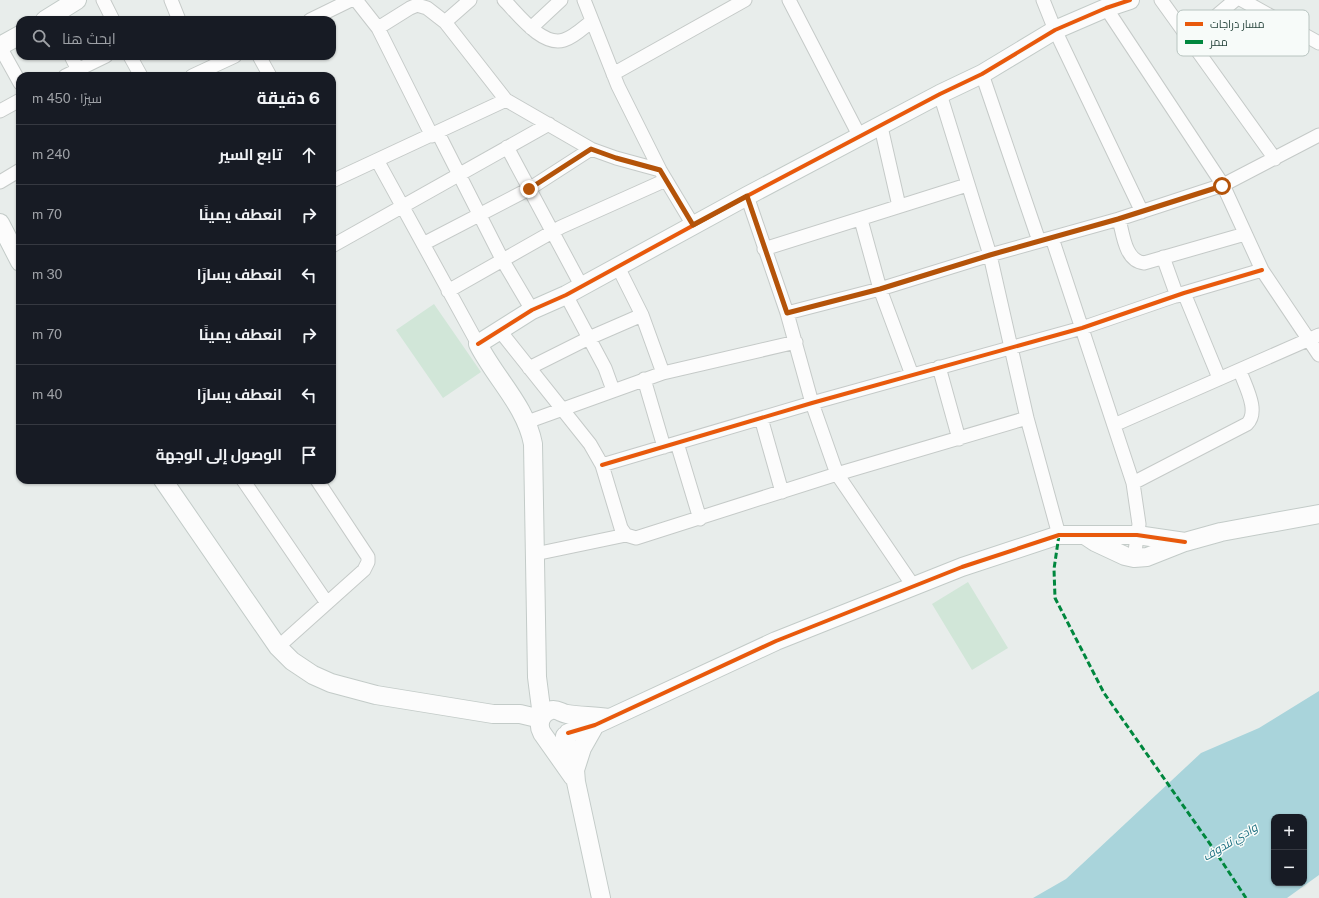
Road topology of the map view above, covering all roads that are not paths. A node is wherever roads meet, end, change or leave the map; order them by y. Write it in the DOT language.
graph roads {
  1 [pos="77,0"];
  2 [pos="103,0"];
  3 [pos="171,0"];
  4 [pos="351,0"];
  5 [pos="356,0"];
  6 [pos="470,0"];
  7 [pos="504,0"];
  8 [pos="561,0"];
  9 [pos="584,0"];
  10 [pos="745,0"];
  11 [pos="789,0"];
  12 [pos="1043,0"];
  13 [pos="1130,0"];
  14 [pos="1161,0"];
  15 [pos="1235,0"];
  16 [pos="1242,0"];
  17 [pos="1106,8"];
  18 [pos="1223,10"];
  19 [pos="1261,10"];
  20 [pos="53,16"];
  21 [pos="111,16"];
  22 [pos="177,16"];
  23 [pos="318,16"];
  24 [pos="592,21"];
  25 [pos="445,22"];
  26 [pos="1177,22"];
  27 [pos="378,28"];
  28 [pos="531,28"];
  29 [pos="1055,30"];
  30 [pos="1309,36"];
  31 [pos="16,37"];
  32 [pos="1318,41"];
  33 [pos="0,47"];
  34 [pos="1201,56"];
  35 [pos="72,60"];
  36 [pos="100,60"];
  37 [pos="132,60"];
  38 [pos="228,60"];
  39 [pos="261,60"];
  40 [pos="78,72"];
  41 [pos="81,72"];
  42 [pos="139,72"];
  43 [pos="207,72"];
  44 [pos="268,72"];
  45 [pos="613,74"];
  46 [pos="982,74"];
  47 [pos="16,76"];
  48 [pos="940,94"];
  49 [pos="506,100"];
  50 [pos="16,102"];
  51 [pos="0,111"];
  52 [pos="549,124"];
  53 [pos="881,126"];
  54 [pos="435,134"];
  55 [pos="1319,135"];
  56 [pos="860,137"];
  57 [pos="507,147"];
  58 [pos="591,149"];
  59 [pos="1275,159"];
  60 [pos="377,160"];
  61 [pos="16,172"];
  62 [pos="458,174"];
  63 [pos="663,175"];
  64 [pos="336,179"];
  65 [pos="0,182"];
  66 [pos="967,185"];
  67 [pos="1222,186"];
  68 [pos="529,189"];
  69 [pos="747,196"];
  70 [pos="402,206"];
  71 [pos="899,206"];
  72 [pos="1142,212"];
  73 [pos="481,214"];
  74 [pos="1118,219"];
  75 [pos="861,220"];
  76 [pos="0,223"];
  77 [pos="693,225"];
  78 [pos="552,232"];
  79 [pos="1245,234"];
  80 [pos="1045,240"];
  81 [pos="336,244"];
  82 [pos="423,244"];
  83 [pos="16,247"];
  84 [pos="764,249"];
  85 [pos="990,255"];
  86 [pos="1163,257"];
  87 [pos="503,261"];
  88 [pos="618,268"];
  89 [pos="1262,270"];
  90 [pos="582,287"];
  91 [pos="880,289"];
  92 [pos="448,291"];
  93 [pos="1180,294"];
  94 [pos="566,295"];
  95 [pos="532,310"];
  96 [pos="787,313"];
  97 [pos="642,315"];
  98 [pos="1082,328"];
  99 [pos="500,331"];
  100 [pos="1313,337"];
  101 [pos="589,338"];
  102 [pos="796,342"];
  103 [pos="478,344"];
  104 [pos="1012,348"];
  105 [pos="1319,355"];
  106 [pos="939,367"];
  107 [pos="529,368"];
  108 [pos="1240,371"];
  109 [pos="663,373"];
  110 [pos="912,375"];
  111 [pos="1219,378"];
  112 [pos="644,379"];
  113 [pos="613,390"];
  114 [pos="812,403"];
  115 [pos="562,409"];
  116 [pos="761,418"];
  117 [pos="1027,418"];
  118 [pos="527,422"];
  119 [pos="1114,425"];
  120 [pos="959,439"];
  121 [pos="677,443"];
  122 [pos="664,447"];
  123 [pos="602,465"];
  124 [pos="837,474"];
  125 [pos="1133,483"];
  126 [pos="166,484"];
  127 [pos="247,484"];
  128 [pos="320,484"];
  129 [pos="782,492"];
  130 [pos="1319,514"];
  131 [pos="700,519"];
  132 [pos="626,535"];
  133 [pos="1059,535"];
  134 [pos="1137,535"];
  135 [pos="1086,536"];
  136 [pos="1186,542"];
  137 [pos="535,554"];
  138 [pos="1134,558"];
  139 [pos="914,587"];
  140 [pos="327,603"];
  141 [pos="278,647"];
  142 [pos="549,722"];
  143 [pos="603,722"];
  144 [pos="566,735"];
  145 [pos="575,776"];
  146 [pos="601,898"];
  1 -- 20 [label="street"];
  2 -- 21 [label="street"];
  3 -- 22 [label="street"];
  4 -- 23 [label="street"];
  5 -- 27 [label="street"];
  6 -- 25 [label="street"];
  7 -- 28 [label="street"];
  8 -- 28 [label="street"];
  9 -- 24 [label="street"];
  10 -- 45 [label="street"];
  11 -- 56 [label="street"];
  12 -- 29 [label="street"];
  13 -- 17 [label="street"];
  14 -- 26 [label="street"];
  15 -- 18 [label="street"];
  16 -- 19 [label="street"];
  17 -- 29 [label="street"];
  17 -- 67 [label="street"];
  24 -- 28 [label="street"];
  24 -- 45 [label="street"];
  25 -- 27 [label="street"];
  25 -- 49 [label="street"];
  27 -- 54 [label="street"];
  29 -- 46 [label="street"];
  29 -- 72 [label="street"];
  30 -- 32 [label="street"];
  31 -- 33 [label="street"];
  33 -- 47 [label="street"];
  34 -- 59 [label="street"];
  35 -- 40 [label="street"];
  36 -- 41 [label="street"];
  37 -- 42 [label="street"];
  38 -- 43 [label="street"];
  39 -- 44 [label="street"];
  45 -- 63 [label="street"];
  46 -- 48 [label="street"];
  46 -- 80 [label="street"];
  48 -- 53 [label="street"];
  48 -- 66 [label="street"];
  49 -- 52 [label="street"];
  49 -- 54 [label="street"];
  50 -- 51 [label="street"];
  52 -- 57 [label="street"];
  52 -- 58 [label="street"];
  53 -- 56 [label="street"];
  53 -- 71 [label="street"];
  54 -- 60 [label="street"];
  54 -- 62 [label="street"];
  55 -- 59 [label="street"];
  56 -- 69 [label="street"];
  57 -- 62 [label="street"];
  57 -- 68 [label="street"];
  58 -- 63 [label="street"];
  58 -- 68 [label="street"];
  59 -- 67 [label="street"];
  60 -- 64 [label="street"];
  60 -- 70 [label="street"];
  61 -- 65 [label="street"];
  62 -- 70 [label="street"];
  62 -- 73 [label="street"];
  63 -- 77 [label="street"];
  63 -- 78 [label="street"];
  66 -- 71 [label="street"];
  66 -- 85 [label="street"];
  67 -- 72 [label="street"];
  67 -- 79 [label="street"];
  68 -- 73 [label="street"];
  68 -- 78 [label="street"];
  69 -- 77 [label="street"];
  69 -- 84 [label="street"];
  70 -- 81 [label="street"];
  70 -- 82 [label="street"];
  71 -- 75 [label="street"];
  72 -- 74 [label="street"];
  73 -- 82 [label="street"];
  73 -- 87 [label="street"];
  74 -- 80 [label="street"];
  74 -- 86 [label="street"];
  75 -- 84 [label="street"];
  75 -- 91 [label="street"];
  76 -- 83 [label="street"];
  77 -- 88 [label="street"];
  78 -- 87 [label="street"];
  78 -- 90 [label="street"];
  79 -- 86 [label="street"];
  79 -- 89 [label="street"];
  80 -- 85 [label="street"];
  80 -- 98 [label="street"];
  82 -- 92 [label="street"];
  84 -- 96 [label="street"];
  85 -- 91 [label="street"];
  85 -- 104 [label="street"];
  86 -- 93 [label="street"];
  87 -- 92 [label="street"];
  87 -- 95 [label="street"];
  88 -- 90 [label="street"];
  88 -- 97 [label="street"];
  89 -- 93 [label="street"];
  89 -- 100 [label="street"];
  90 -- 94 [label="street"];
  91 -- 96 [label="street"];
  91 -- 110 [label="street"];
  92 -- 103 [label="street"];
  93 -- 98 [label="street"];
  93 -- 111 [label="street"];
  94 -- 95 [label="street"];
  94 -- 101 [label="street"];
  95 -- 99 [label="street"];
  96 -- 102 [label="street"];
  97 -- 101 [label="street"];
  97 -- 109 [label="street"];
  98 -- 104 [label="street"];
  98 -- 119 [label="street"];
  99 -- 103 [label="street"];
  99 -- 107 [label="street"];
  100 -- 105 [label="street"];
  100 -- 108 [label="street"];
  101 -- 107 [label="street"];
  101 -- 113 [label="street"];
  102 -- 109 [label="street"];
  102 -- 114 [label="street"];
  103 -- 118 [label="street"];
  104 -- 106 [label="street"];
  104 -- 117 [label="street"];
  106 -- 110 [label="street"];
  106 -- 120 [label="street"];
  107 -- 115 [label="street"];
  108 -- 111 [label="street"];
  108 -- 125 [label="street"];
  109 -- 112 [label="street"];
  110 -- 114 [label="street"];
  111 -- 119 [label="street"];
  112 -- 113 [label="street"];
  112 -- 122 [label="street"];
  113 -- 115 [label="street"];
  114 -- 116 [label="street"];
  114 -- 124 [label="street"];
  115 -- 118 [label="street"];
  115 -- 123 [label="street"];
  116 -- 121 [label="street"];
  116 -- 129 [label="street"];
  117 -- 120 [label="street"];
  117 -- 133 [label="street"];
  118 -- 137 [label="street"];
  119 -- 125 [label="street"];
  120 -- 124 [label="street"];
  121 -- 122 [label="street"];
  121 -- 131 [label="street"];
  122 -- 123 [label="street"];
  123 -- 132 [label="street"];
  124 -- 129 [label="street"];
  124 -- 139 [label="street"];
  125 -- 134 [label="street"];
  126 -- 141 [label="street"];
  127 -- 140 [label="street"];
  128 -- 140 [label="street"];
  129 -- 131 [label="street"];
  130 -- 136 [label="street"];
  131 -- 132 [label="street"];
  132 -- 137 [label="street"];
  133 -- 135 [label="street"];
  133 -- 139 [label="street"];
  134 -- 135 [label="street"];
  134 -- 136 [label="street"];
  134 -- 138 [label="street"];
  135 -- 138 [label="street"];
  136 -- 138 [label="street"];
  137 -- 142 [label="street"];
  139 -- 143 [label="street"];
  140 -- 141 [label="street"];
  141 -- 142 [label="street"];
  142 -- 143 [label="street"];
  142 -- 144 [label="street"];
  142 -- 145 [label="street"];
  143 -- 144 [label="street"];
  143 -- 145 [label="street"];
  144 -- 145 [label="street"];
  145 -- 146 [label="street"];
}
